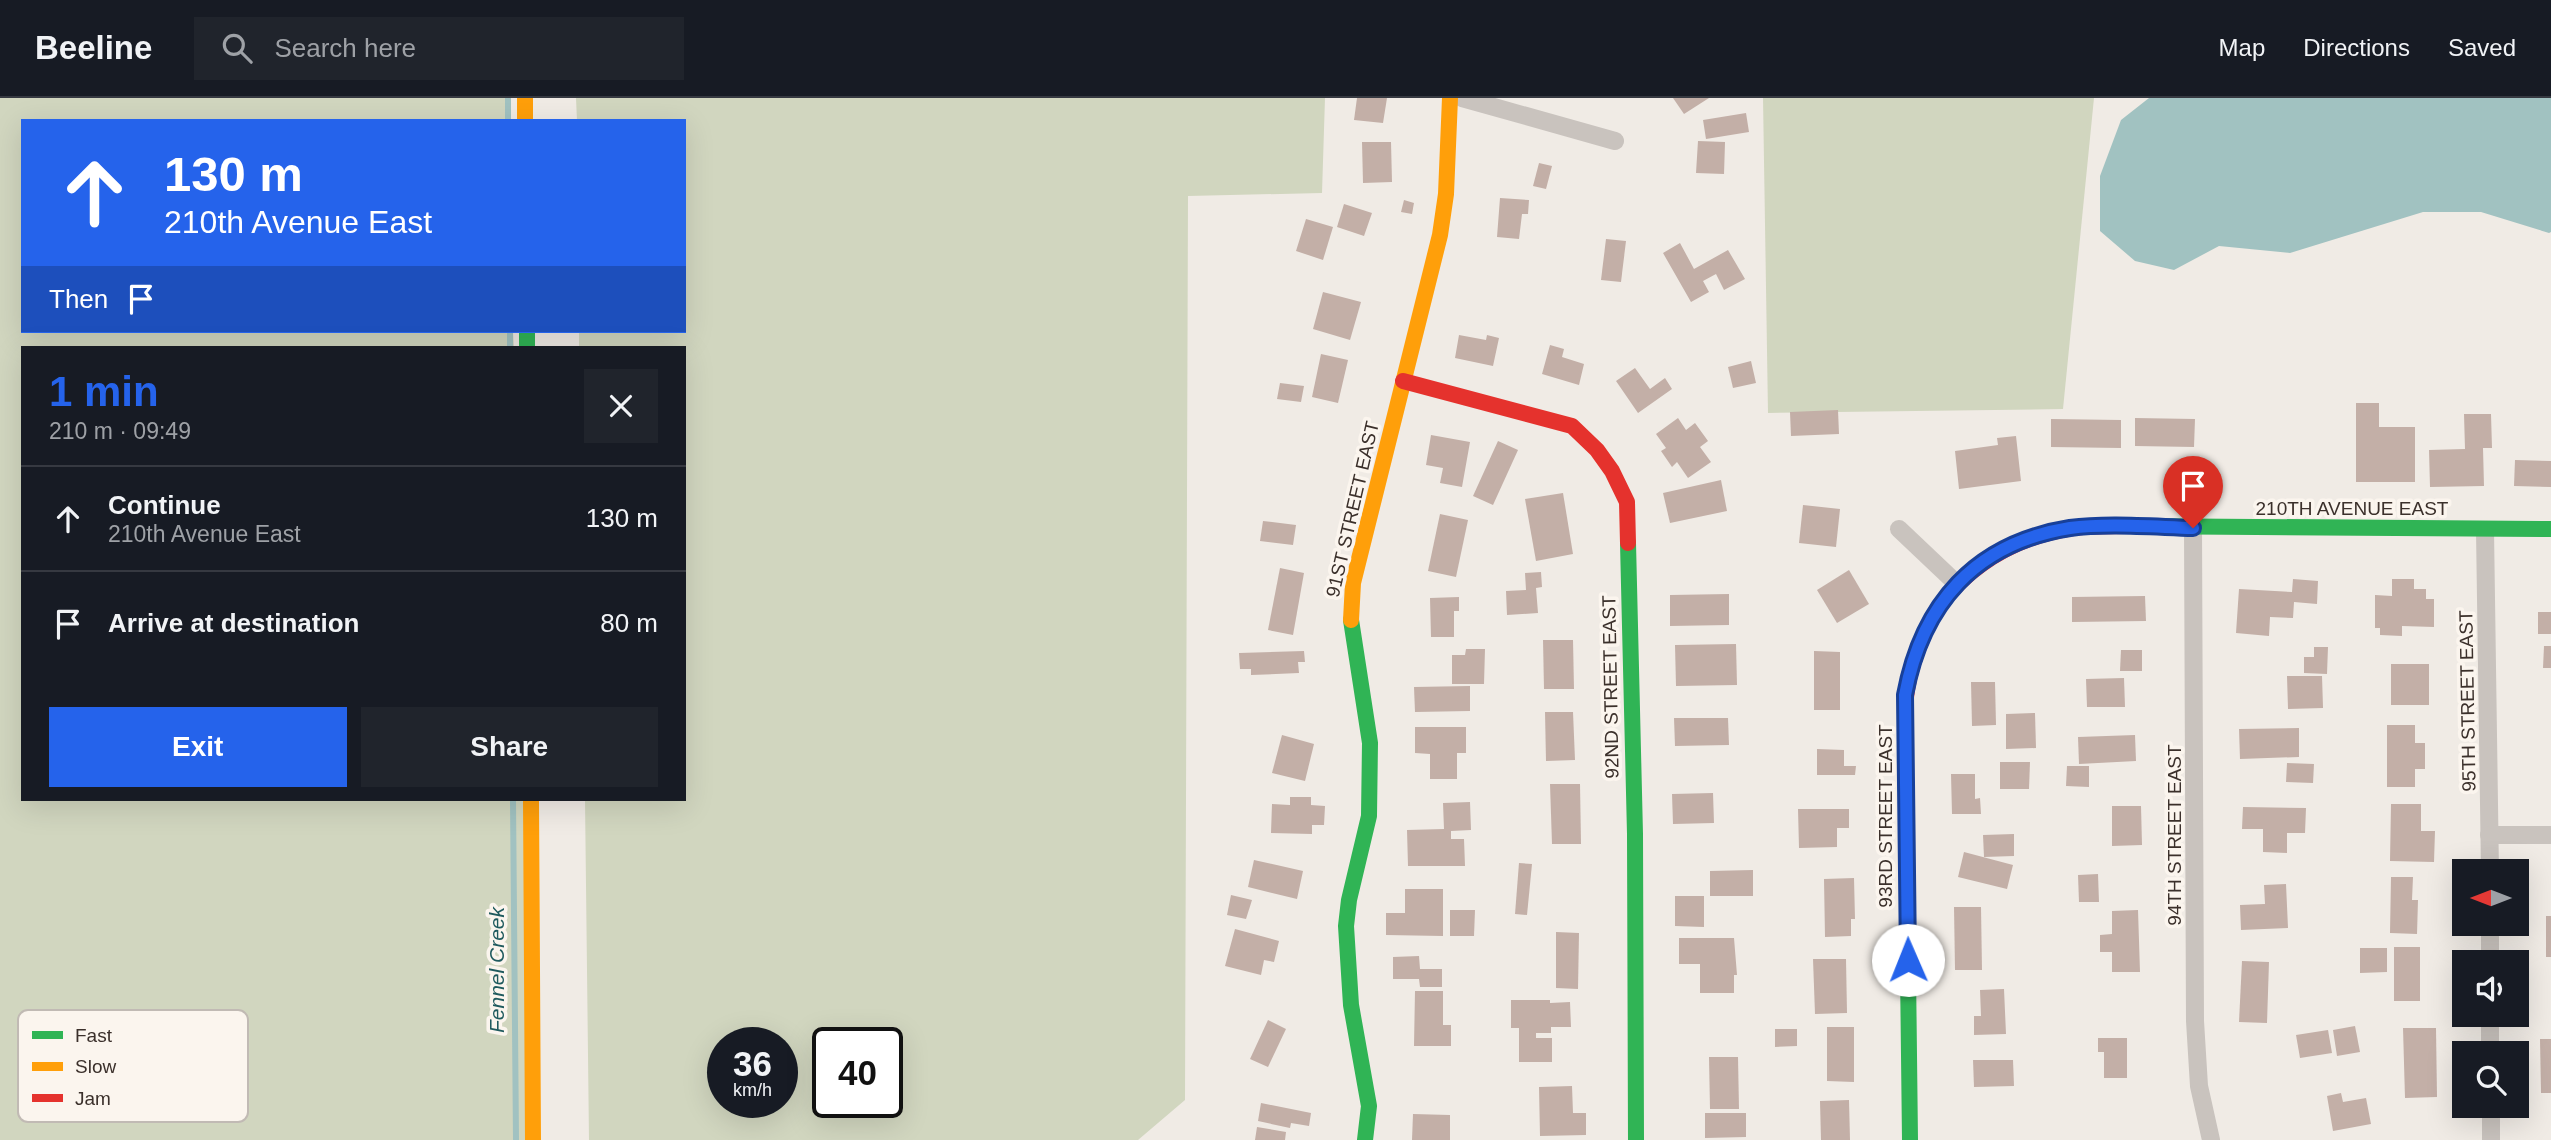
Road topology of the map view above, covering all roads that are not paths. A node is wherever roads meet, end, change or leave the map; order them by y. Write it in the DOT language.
graph roads {
  1 [pos="525,98"];
  2 [pos="1450,98"];
  3 [pos="1462,98"];
  4 [pos="525,119"];
  5 [pos="1615,141"];
  6 [pos="1404,381"];
  7 [pos="2193,528"];
  8 [pos="1899,529"];
  9 [pos="2551,529"];
  10 [pos="2485,530"];
  11 [pos="1956,583"];
  12 [pos="531,801"];
  13 [pos="2489,835"];
  14 [pos="2551,835"];
  15 [pos="2490,859"];
  16 [pos="2491,1118"];
  17 [pos="533,1140"];
  18 [pos="1365,1140"];
  19 [pos="1636,1140"];
  20 [pos="1910,1140"];
  21 [pos="2211,1140"];
  22 [pos="2491,1140"];
  1 -- 4 [label="street"];
  2 -- 6 [label="street, 91ST STREET EAST"];
  3 -- 5 [label="street"];
  6 -- 18 [label="street, 91ST STREET EAST"];
  6 -- 19 [label="street, 92ND STREET EAST"];
  7 -- 10 [label="street, 210TH AVENUE EAST"];
  7 -- 11 [label="street, 210TH AVENUE EAST"];
  7 -- 21 [label="street, 94TH STREET EAST"];
  8 -- 11 [label="street"];
  9 -- 10 [label="street, 210TH AVENUE EAST"];
  10 -- 13 [label="street, 95TH STREET EAST"];
  11 -- 20 [label="street, 93RD STREET EAST"];
  12 -- 17 [label="street"];
  13 -- 14 [label="street"];
  13 -- 15 [label="street, 95TH STREET EAST"];
  16 -- 22 [label="street"];
}
